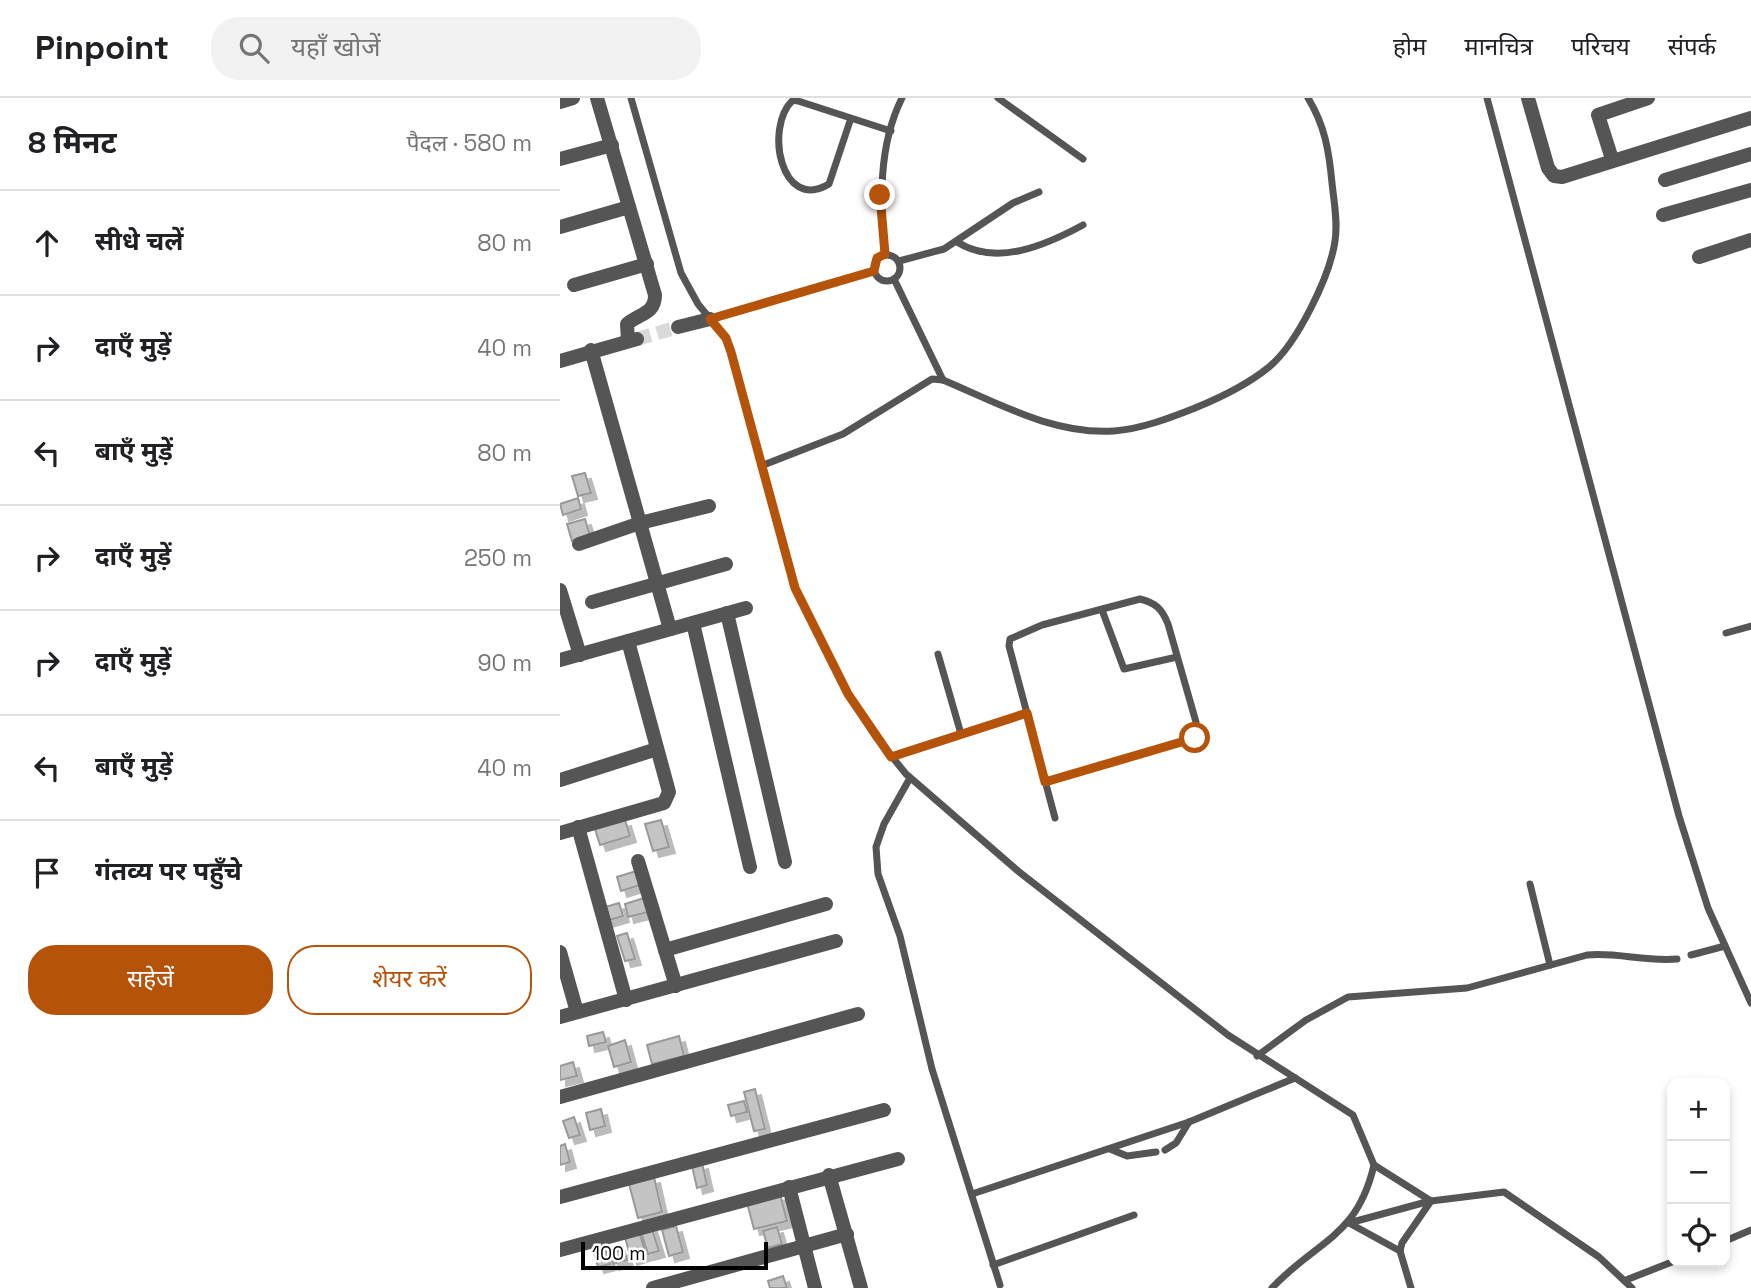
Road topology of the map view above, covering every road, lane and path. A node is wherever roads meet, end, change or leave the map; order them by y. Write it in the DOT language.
graph roads {
  1 [pos="573,98"];
  2 [pos="597,98"];
  3 [pos="631,98"];
  4 [pos="902,98"];
  5 [pos="998,98"];
  6 [pos="1308,98"];
  7 [pos="1487,98"];
  8 [pos="1528,98"];
  9 [pos="1648,98"];
  10 [pos="560,102"];
  11 [pos="851,118"];
  12 [pos="1751,118"];
  13 [pos="891,131"];
  14 [pos="612,145"];
  15 [pos="1751,155"];
  16 [pos="560,159"];
  17 [pos="1083,159"];
  18 [pos="1612,159"];
  19 [pos="1665,180"];
  20 [pos="1751,190"];
  21 [pos="1039,192"];
  22 [pos="629,207"];
  23 [pos="1663,215"];
  24 [pos="1083,225"];
  25 [pos="560,227"];
  26 [pos="1751,240"];
  27 [pos="957,242"];
  28 [pos="885,254"];
  29 [pos="1699,257"];
  30 [pos="899,261"];
  31 [pos="647,264"];
  32 [pos="874,271"];
  33 [pos="894,279"];
  34 [pos="574,285"];
  35 [pos="710,319"];
  36 [pos="678,327"];
  37 [pos="591,350"];
  38 [pos="560,360"];
  39 [pos="943,380"];
  40 [pos="761,466"];
  41 [pos="709,506"];
  42 [pos="640,523"];
  43 [pos="579,544"];
  44 [pos="726,564"];
  45 [pos="657,583"];
  46 [pos="560,590"];
  47 [pos="592,602"];
  48 [pos="746,608"];
  49 [pos="1102,610"];
  50 [pos="727,613"];
  51 [pos="693,623"];
  52 [pos="1751,626"];
  53 [pos="670,629"];
  54 [pos="1726,633"];
  55 [pos="628,641"];
  56 [pos="938,654"];
  57 [pos="580,655"];
  58 [pos="1177,657"];
  59 [pos="560,660"];
  60 [pos="1027,713"];
  61 [pos="961,734"];
  62 [pos="657,749"];
  63 [pos="891,757"];
  64 [pos="910,778"];
  65 [pos="560,780"];
  66 [pos="1045,782"];
  67 [pos="1055,818"];
  68 [pos="578,827"];
  69 [pos="560,833"];
  70 [pos="638,861"];
  71 [pos="785,862"];
  72 [pos="750,867"];
  73 [pos="1530,884"];
  74 [pos="825,904"];
  75 [pos="836,941"];
  76 [pos="1725,946"];
  77 [pos="665,950"];
  78 [pos="560,952"];
  79 [pos="1691,955"];
  80 [pos="1677,959"];
  81 [pos="1550,965"];
  82 [pos="563,972"];
  83 [pos="676,986"];
  84 [pos="626,1000"];
  85 [pos="1751,1003"];
  86 [pos="577,1012"];
  87 [pos="858,1014"];
  88 [pos="560,1017"];
  89 [pos="1257,1056"];
  90 [pos="1295,1079"];
  91 [pos="560,1097"];
  92 [pos="884,1110"];
  93 [pos="1189,1122"];
  94 [pos="1110,1149"];
  95 [pos="898,1159"];
  96 [pos="1374,1165"];
  97 [pos="828,1175"];
  98 [pos="789,1187"];
  99 [pos="972,1194"];
  100 [pos="560,1197"];
  101 [pos="1431,1201"];
  102 [pos="1134,1215"];
  103 [pos="1349,1223"];
  104 [pos="1751,1230"];
  105 [pos="847,1234"];
  106 [pos="1730,1239"];
  107 [pos="804,1247"];
  108 [pos="560,1250"];
  109 [pos="1400,1251"];
  110 [pos="1667,1264"];
  111 [pos="993,1265"];
  112 [pos="1626,1280"];
  113 [pos="1000,1285"];
  114 [pos="653,1288"];
  115 [pos="815,1288"];
  116 [pos="862,1288"];
  117 [pos="1272,1288"];
  118 [pos="1411,1288"];
  119 [pos="1632,1288"];
  1 -- 10 [label="street"];
  2 -- 14 [label="street"];
  3 -- 35 [label="lane"];
  4 -- 13 [label="lane"];
  5 -- 17 [label="lane"];
  6 -- 39 [label="lane"];
  7 -- 76 [label="lane"];
  8 -- 18 [label="street"];
  9 -- 18 [label="street"];
  11 -- 11 [label="lane"];
  11 -- 13 [label="lane"];
  12 -- 18 [label="street"];
  13 -- 28 [label="lane"];
  14 -- 16 [label="street"];
  14 -- 22 [label="street"];
  15 -- 19 [label="street"];
  20 -- 23 [label="street"];
  21 -- 27 [label="lane"];
  22 -- 25 [label="street"];
  22 -- 31 [label="street"];
  24 -- 27 [label="lane"];
  26 -- 29 [label="street"];
  27 -- 30 [label="lane"];
  28 -- 30 [label="lane"];
  28 -- 32 [label="lane"];
  30 -- 33 [label="lane"];
  31 -- 34 [label="street"];
  31 -- 37 [label="street"];
  32 -- 33 [label="lane"];
  32 -- 35 [label="lane"];
  33 -- 39 [label="lane"];
  35 -- 36 [label="street"];
  35 -- 40 [label="lane"];
  37 -- 38 [label="street"];
  37 -- 42 [label="street"];
  39 -- 40 [label="lane"];
  40 -- 63 [label="lane"];
  41 -- 42 [label="street"];
  42 -- 43 [label="street"];
  42 -- 45 [label="street"];
  44 -- 45 [label="street"];
  45 -- 47 [label="street"];
  45 -- 53 [label="street"];
  46 -- 57 [label="street"];
  48 -- 50 [label="street"];
  49 -- 58 [label="lane"];
  49 -- 58 [label="lane"];
  49 -- 60 [label="lane"];
  50 -- 51 [label="street"];
  50 -- 71 [label="street"];
  51 -- 53 [label="street"];
  51 -- 72 [label="street"];
  52 -- 54 [label="lane"];
  53 -- 55 [label="street"];
  55 -- 57 [label="street"];
  55 -- 62 [label="street"];
  56 -- 61 [label="lane"];
  57 -- 59 [label="street"];
  58 -- 66 [label="lane"];
  60 -- 61 [label="lane"];
  60 -- 66 [label="lane"];
  61 -- 63 [label="lane"];
  62 -- 65 [label="street"];
  62 -- 68 [label="street"];
  63 -- 64 [label="lane"];
  64 -- 89 [label="lane"];
  64 -- 99 [label="lane"];
  66 -- 67 [label="lane"];
  68 -- 69 [label="street"];
  68 -- 84 [label="street"];
  70 -- 77 [label="street"];
  73 -- 81 [label="lane"];
  74 -- 77 [label="street"];
  75 -- 83 [label="street"];
  76 -- 79 [label="lane"];
  76 -- 85 [label="lane"];
  77 -- 83 [label="street"];
  78 -- 82 [label="street"];
  80 -- 81 [label="lane"];
  81 -- 89 [label="lane"];
  82 -- 86 [label="street"];
  83 -- 84 [label="street"];
  84 -- 86 [label="street"];
  86 -- 88 [label="street"];
  87 -- 91 [label="street"];
  89 -- 90 [label="lane"];
  90 -- 93 [label="lane"];
  90 -- 96 [label="lane"];
  92 -- 100 [label="street"];
  93 -- 94 [label="lane"];
  93 -- 94 [label="lane"];
  94 -- 99 [label="lane"];
  95 -- 97 [label="street"];
  96 -- 101 [label="lane"];
  96 -- 103 [label="lane"];
  97 -- 98 [label="street"];
  97 -- 105 [label="street"];
  98 -- 107 [label="street"];
  98 -- 108 [label="street"];
  99 -- 111 [label="lane"];
  101 -- 103 [label="lane"];
  101 -- 109 [label="lane"];
  101 -- 112 [label="lane"];
  102 -- 111 [label="lane"];
  103 -- 109 [label="lane"];
  103 -- 117 [label="lane"];
  104 -- 106 [label="lane"];
  105 -- 107 [label="street"];
  105 -- 116 [label="street"];
  107 -- 114 [label="street"];
  107 -- 115 [label="street"];
  109 -- 118 [label="lane"];
  110 -- 112 [label="lane"];
  111 -- 113 [label="lane"];
  112 -- 119 [label="lane"];
}
